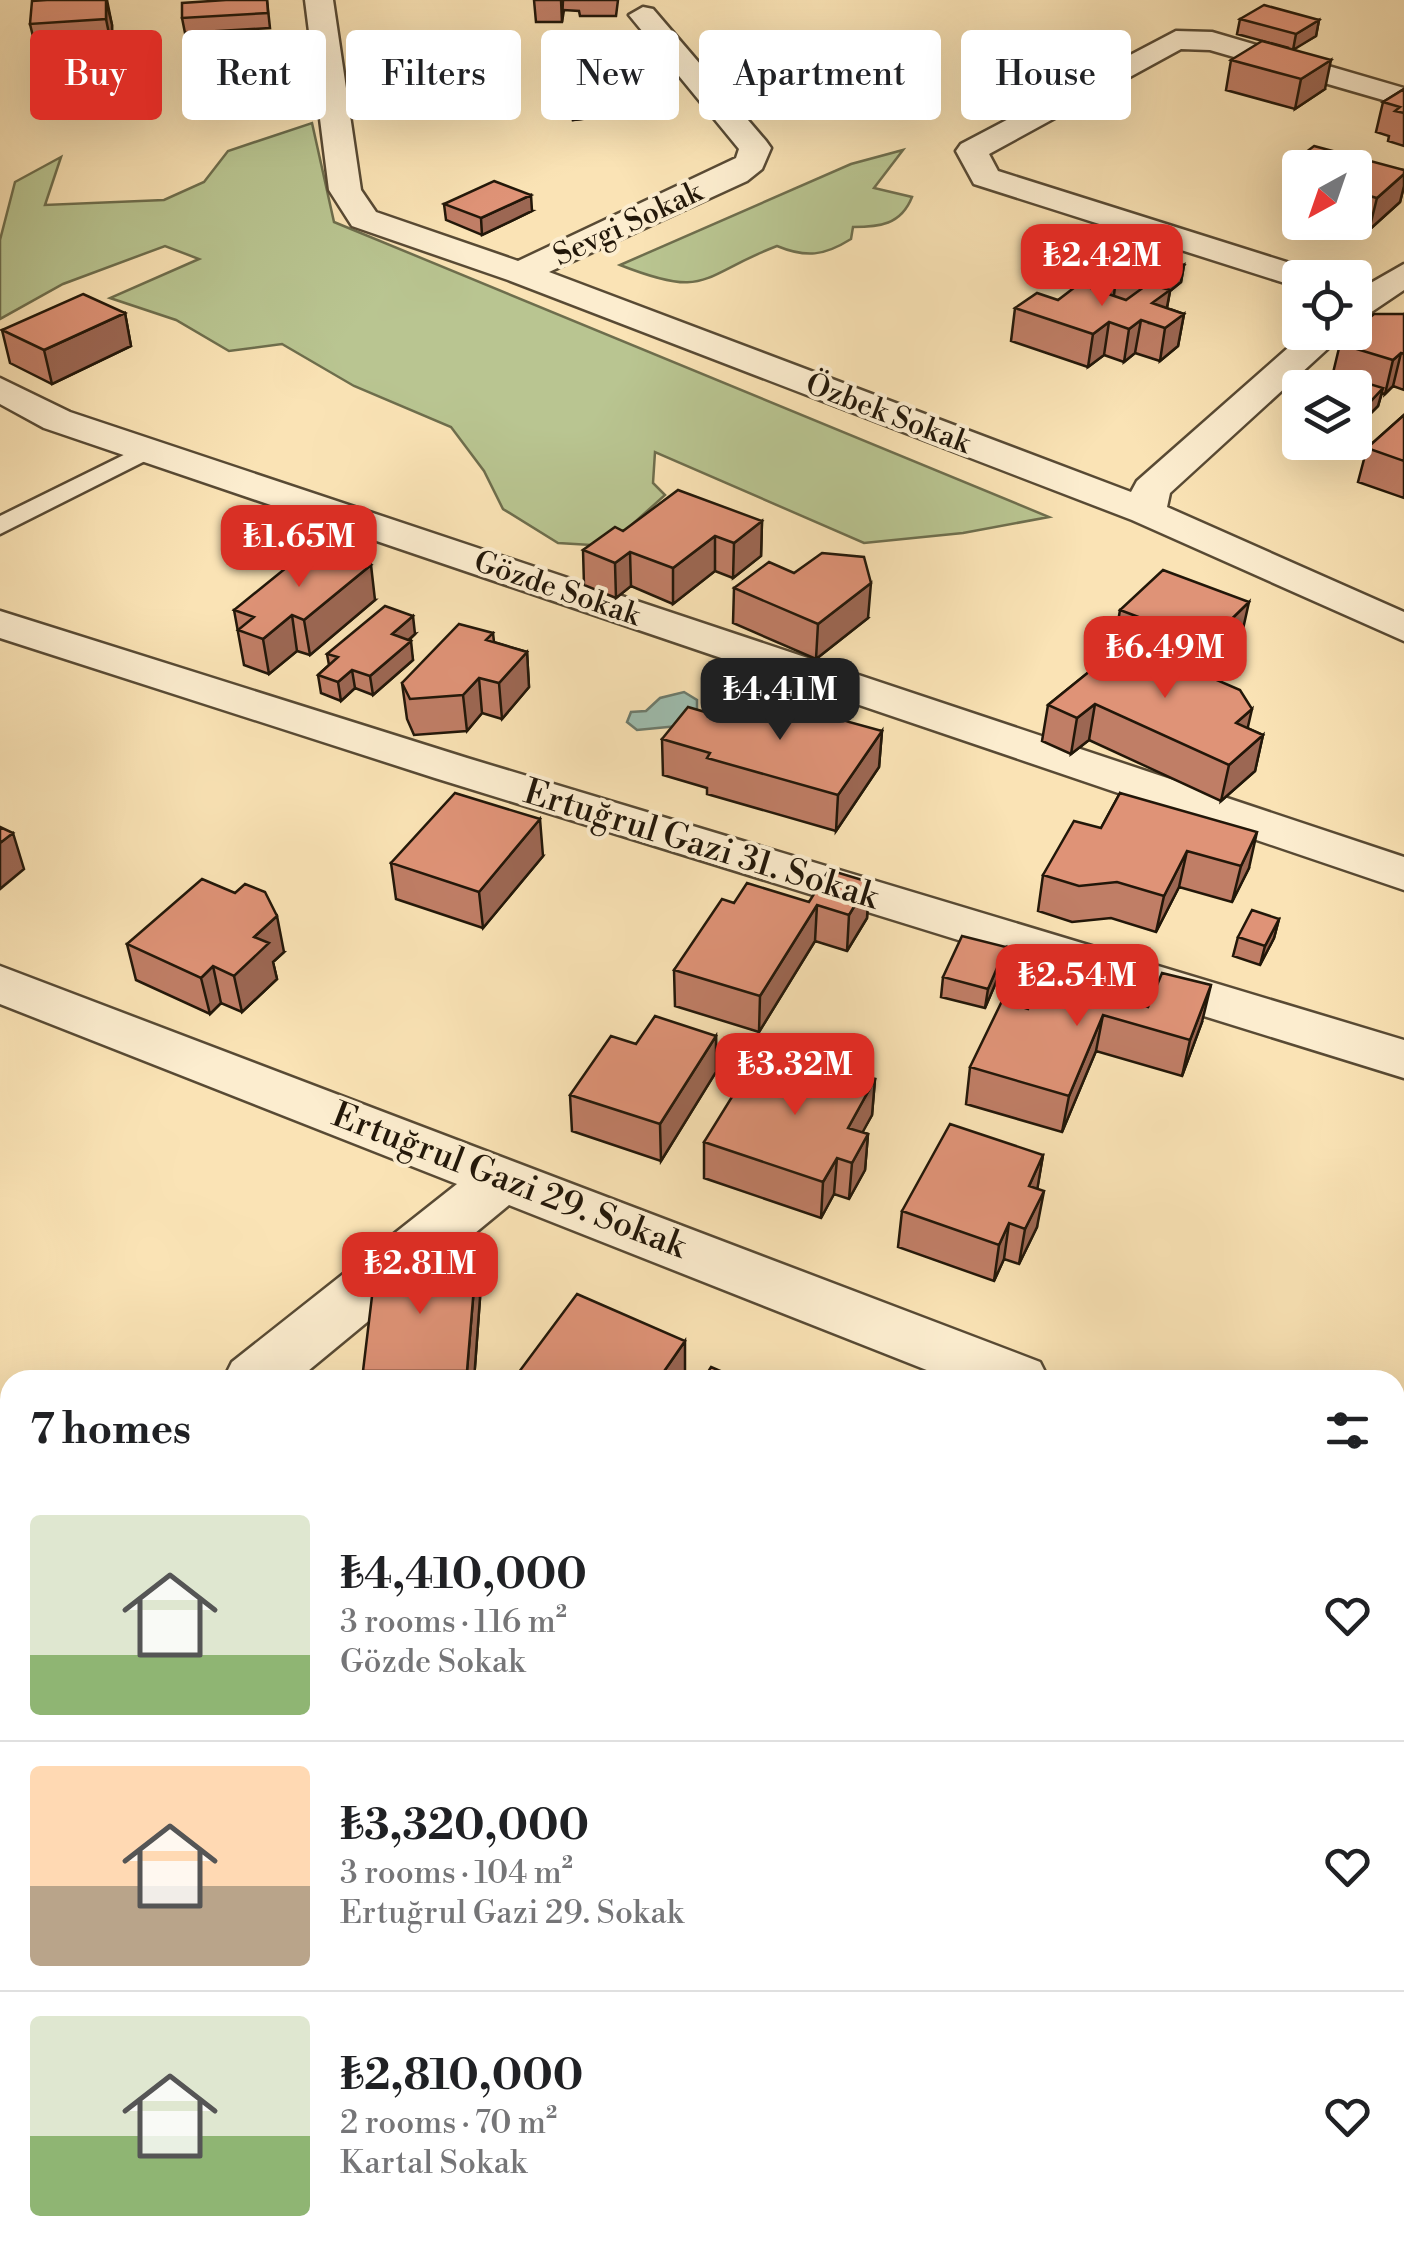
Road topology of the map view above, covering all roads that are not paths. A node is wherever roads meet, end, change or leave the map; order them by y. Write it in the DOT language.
graph roads {
  1 [pos="319,0"];
  2 [pos="643,16"];
  3 [pos="1404,97"];
  4 [pos="1282,271"];
  5 [pos="520,273"];
  6 [pos="1404,274"];
  7 [pos="1372,292"];
  8 [pos="1372,302"];
  9 [pos="1404,306"];
  10 [pos="1308,350"];
  11 [pos="0,389"];
  12 [pos="146,451"];
  13 [pos="1146,512"];
  14 [pos="0,526"];
  15 [pos="0,624"];
  16 [pos="1404,628"];
  17 [pos="1404,874"];
  18 [pos="13,1002"];
  19 [pos="1404,1059"];
  20 [pos="504,1179"];
  21 [pos="266,1370"];
  22 [pos="992,1370"];
  1 -- 5 [label="street, Özbek Sokak"];
  2 -- 5 [label="street, Sevgi Sokak"];
  3 -- 4 [label="street"];
  5 -- 13 [label="street, Özbek Sokak"];
  6 -- 7 [label="street"];
  8 -- 9 [label="street"];
  10 -- 13 [label="street"];
  11 -- 12 [label="street, Gözde Sokak"];
  12 -- 14 [label="lane"];
  12 -- 17 [label="street, Gözde Sokak"];
  13 -- 16 [label="street, Özbek Sokak"];
  15 -- 19 [label="street, Ertuğrul Gazi 31. Sokak"];
  18 -- 20 [label="street, Ertuğrul Gazi 29. Sokak"];
  20 -- 21 [label="street"];
  20 -- 22 [label="street, Ertuğrul Gazi 29. Sokak"];
}
